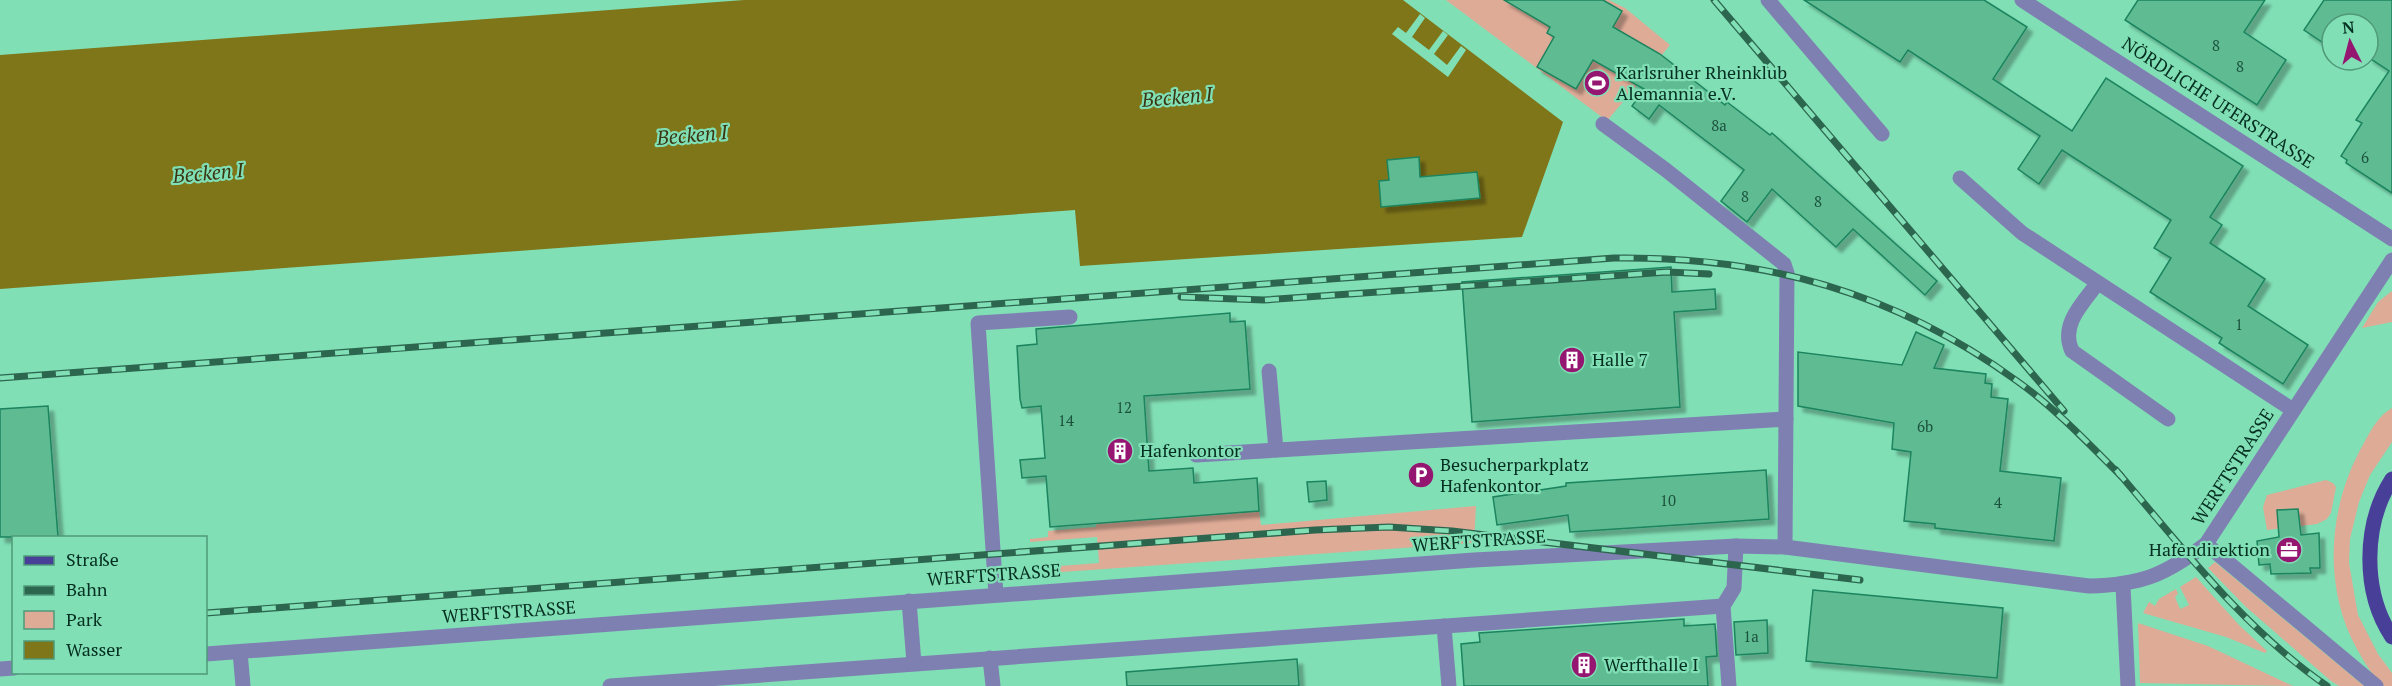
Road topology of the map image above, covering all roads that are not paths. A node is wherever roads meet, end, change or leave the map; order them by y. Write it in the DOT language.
graph roads {
  1 [pos="1768,0"];
  2 [pos="2022,0"];
  3 [pos="1603,124"];
  4 [pos="1882,134"];
  5 [pos="1960,178"];
  6 [pos="2392,239"];
  7 [pos="2392,260"];
  8 [pos="2097,284"];
  9 [pos="1070,317"];
  10 [pos="1269,371"];
  11 [pos="2293,410"];
  12 [pos="2168,418"];
  13 [pos="1786,419"];
  14 [pos="1276,450"];
  15 [pos="1196,455"];
  16 [pos="2392,479"];
  17 [pos="2206,544"];
  18 [pos="1736,546"];
  19 [pos="1785,548"];
  20 [pos="2123,586"];
  21 [pos="996,595"];
  22 [pos="909,601"];
  23 [pos="1723,606"];
  24 [pos="1444,626"];
  25 [pos="2392,637"];
  26 [pos="240,652"];
  27 [pos="207,654"];
  28 [pos="990,658"];
  29 [pos="914,663"];
  30 [pos="243,686"];
  31 [pos="610,686"];
  32 [pos="993,686"];
  33 [pos="1449,686"];
  34 [pos="1729,686"];
  35 [pos="2128,686"];
  36 [pos="2376,686"];
  1 -- 4 [label="street"];
  2 -- 6 [label="street, NÖRDLICHE UFERSTRASSE"];
  3 -- 13 [label="street"];
  5 -- 8 [label="street"];
  7 -- 11 [label="street, WERFTSTRASSE"];
  8 -- 11 [label="street"];
  8 -- 12 [label="street"];
  9 -- 21 [label="street"];
  10 -- 14 [label="street"];
  11 -- 17 [label="street, WERFTSTRASSE"];
  13 -- 14 [label="street"];
  13 -- 19 [label="street"];
  14 -- 15 [label="street"];
  16 -- 25 [label="main road"];
  17 -- 20 [label="street, WERFTSTRASSE"];
  17 -- 36 [label="street"];
  18 -- 19 [label="street, WERFTSTRASSE"];
  18 -- 21 [label="street, WERFTSTRASSE"];
  18 -- 23 [label="street"];
  19 -- 20 [label="street, WERFTSTRASSE"];
  20 -- 35 [label="street"];
  21 -- 22 [label="street, WERFTSTRASSE"];
  22 -- 26 [label="street, WERFTSTRASSE"];
  22 -- 29 [label="street"];
  23 -- 24 [label="street"];
  23 -- 34 [label="street"];
  24 -- 28 [label="street"];
  24 -- 33 [label="street"];
  26 -- 27 [label="street, WERFTSTRASSE"];
  26 -- 30 [label="street"];
  28 -- 29 [label="street"];
  28 -- 32 [label="street"];
  29 -- 31 [label="street"];
}
